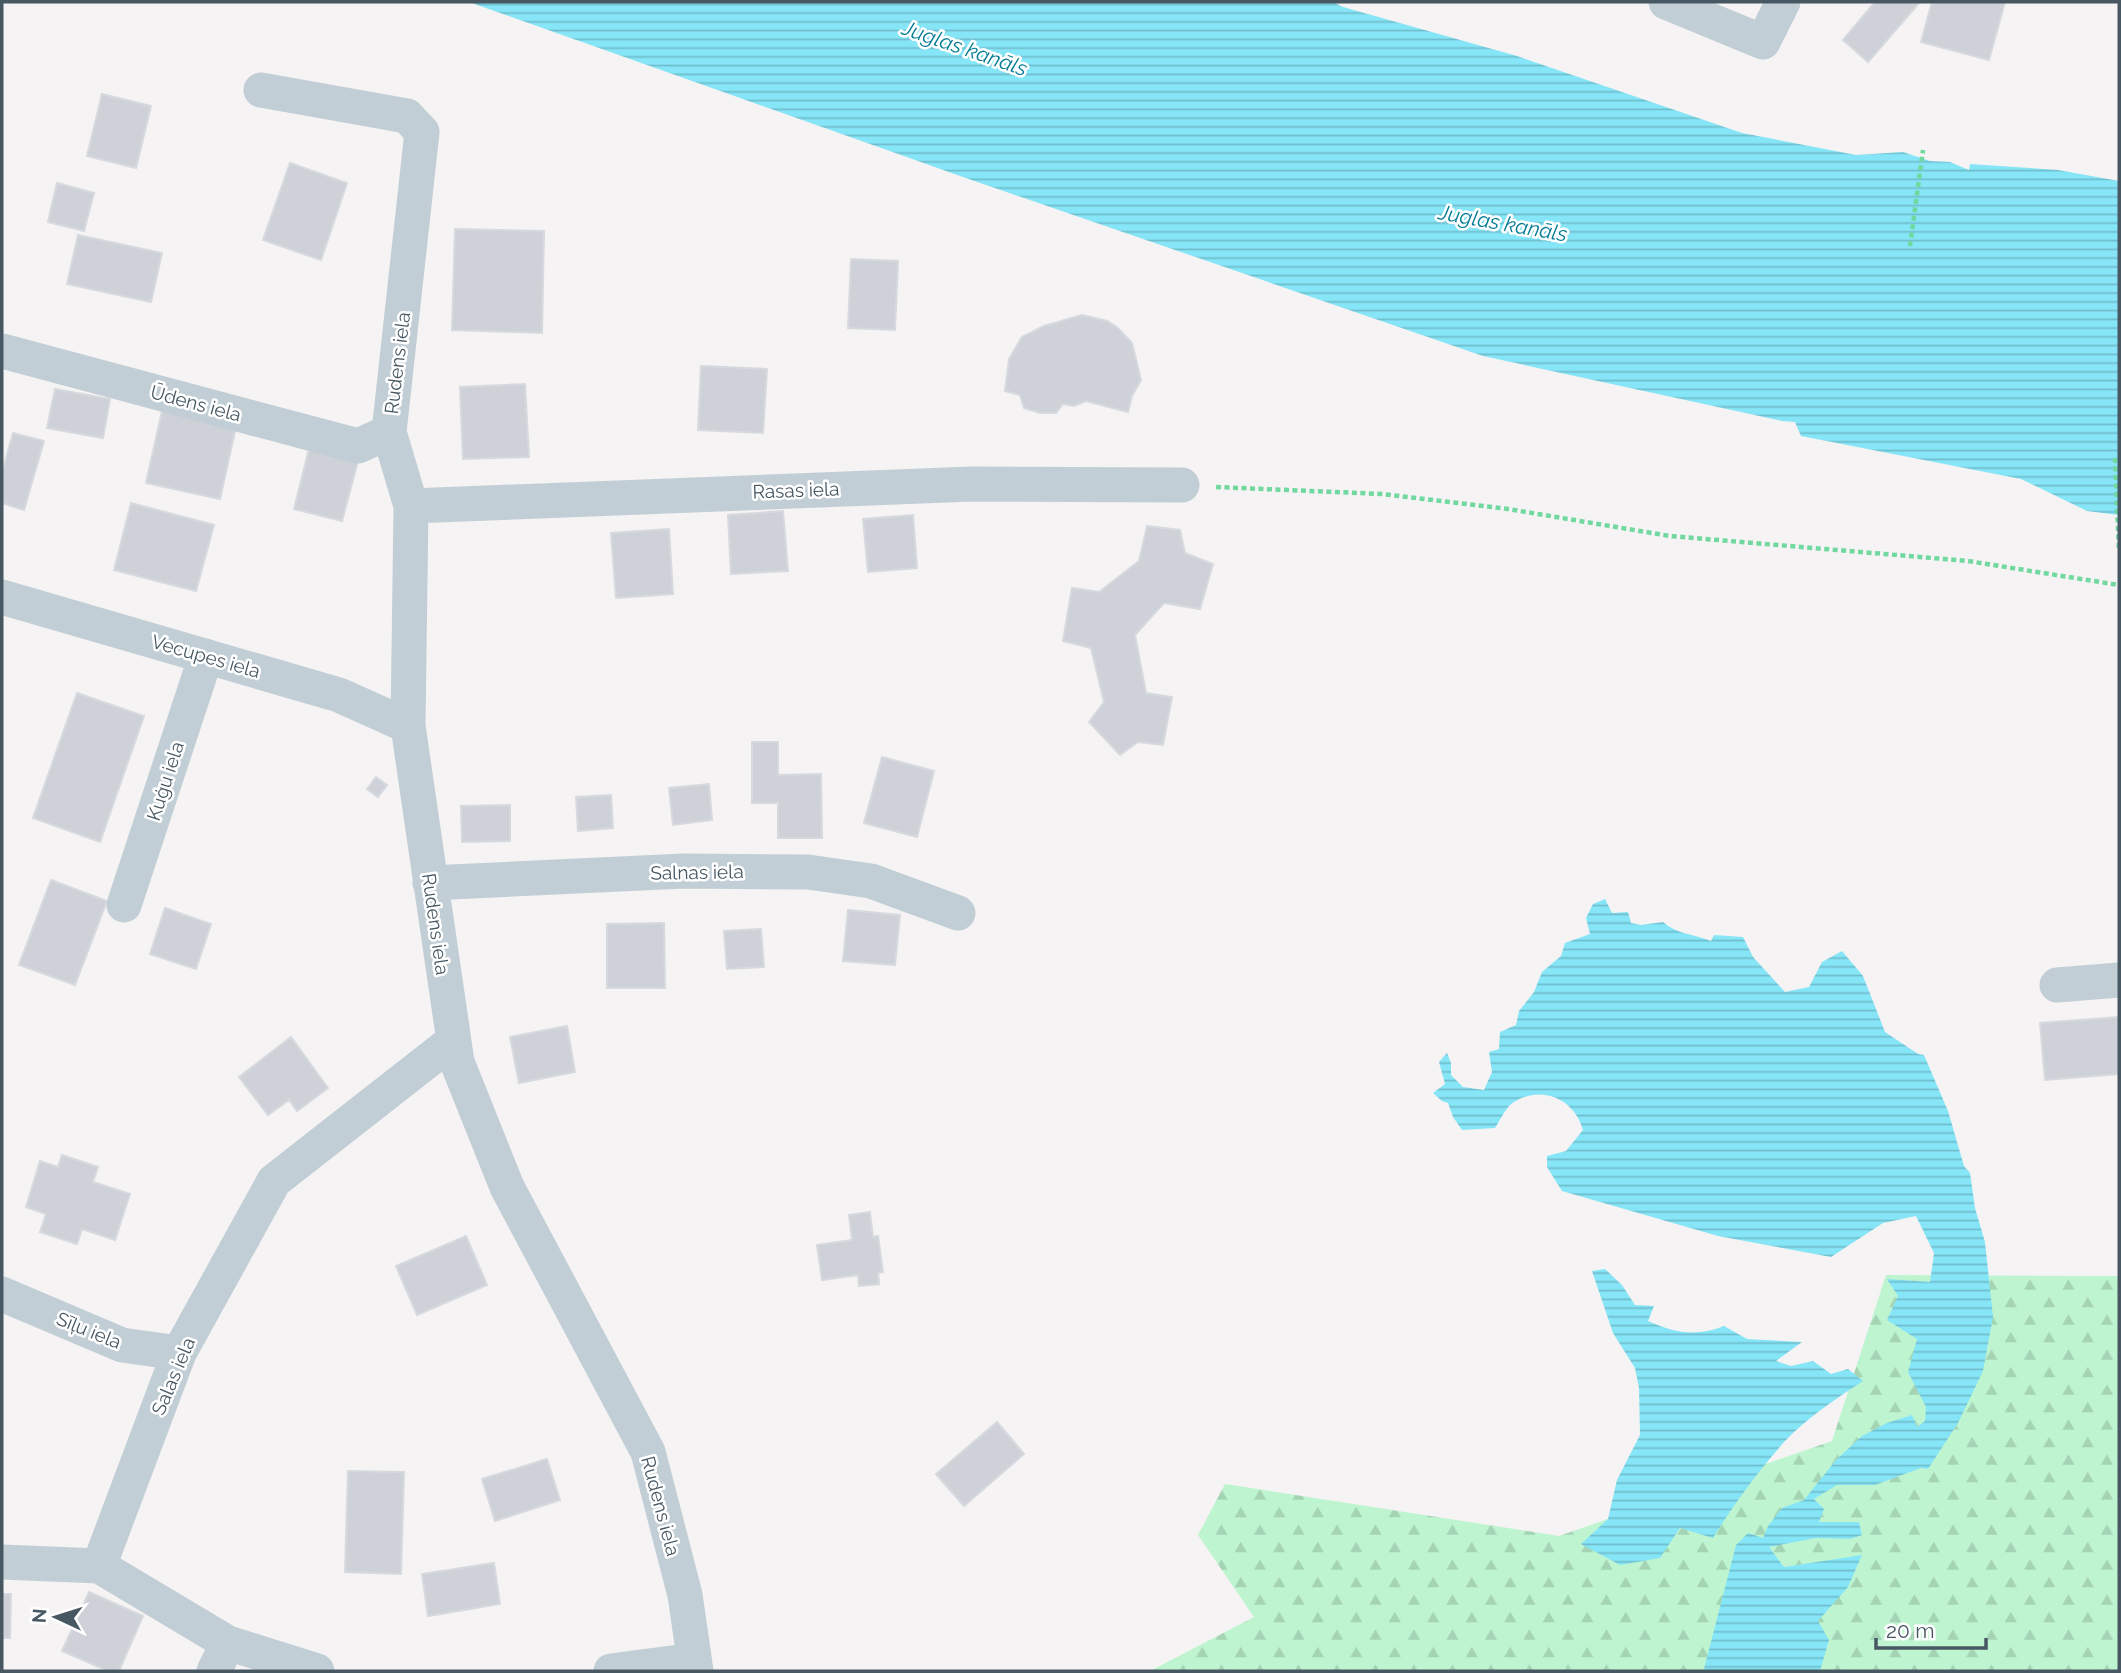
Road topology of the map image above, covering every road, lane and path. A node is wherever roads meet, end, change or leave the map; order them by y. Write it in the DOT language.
graph roads {
  1 [pos="1666,2"];
  2 [pos="1783,2"];
  3 [pos="261,90"];
  4 [pos="1923,150"];
  5 [pos="1910,246"];
  6 [pos="2,351"];
  7 [pos="389,432"];
  8 [pos="2115,458"];
  9 [pos="1182,485"];
  10 [pos="411,506"];
  11 [pos="2119,551"];
  12 [pos="2119,585"];
  13 [pos="2,597"];
  14 [pos="206,656"];
  15 [pos="408,726"];
  16 [pos="430,883"];
  17 [pos="124,905"];
  18 [pos="958,913"];
  19 [pos="2119,980"];
  20 [pos="2057,985"];
  21 [pos="453,1041"];
  22 [pos="2,1294"];
  23 [pos="179,1353"];
  24 [pos="2,1562"];
  25 [pos="99,1566"];
  26 [pos="221,1657"];
  27 [pos="695,1665"];
  28 [pos="317,1671"];
  29 [pos="611,1671"];
  1 -- 2 [label="street"];
  3 -- 7 [label="street, Rudens iela"];
  4 -- 5 [label="path"];
  6 -- 7 [label="street, Ūdens iela"];
  7 -- 10 [label="street, Rudens iela"];
  8 -- 11 [label="path"];
  9 -- 10 [label="street, Rasas iela"];
  9 -- 12 [label="path"];
  10 -- 15 [label="street, Rudens iela"];
  13 -- 14 [label="street, Vecupes iela"];
  14 -- 15 [label="street, Vecupes iela"];
  14 -- 17 [label="street, Kuģu iela"];
  15 -- 16 [label="street, Rudens iela"];
  16 -- 18 [label="street, Salnas iela"];
  16 -- 21 [label="street, Rudens iela"];
  19 -- 20 [label="street"];
  21 -- 23 [label="street, Salas iela"];
  21 -- 27 [label="street, Rudens iela"];
  22 -- 23 [label="street, Sīļu iela"];
  23 -- 25 [label="street, Salas iela"];
  24 -- 25 [label="street"];
  25 -- 26 [label="street"];
  26 -- 28 [label="street"];
  27 -- 29 [label="street"];
}
